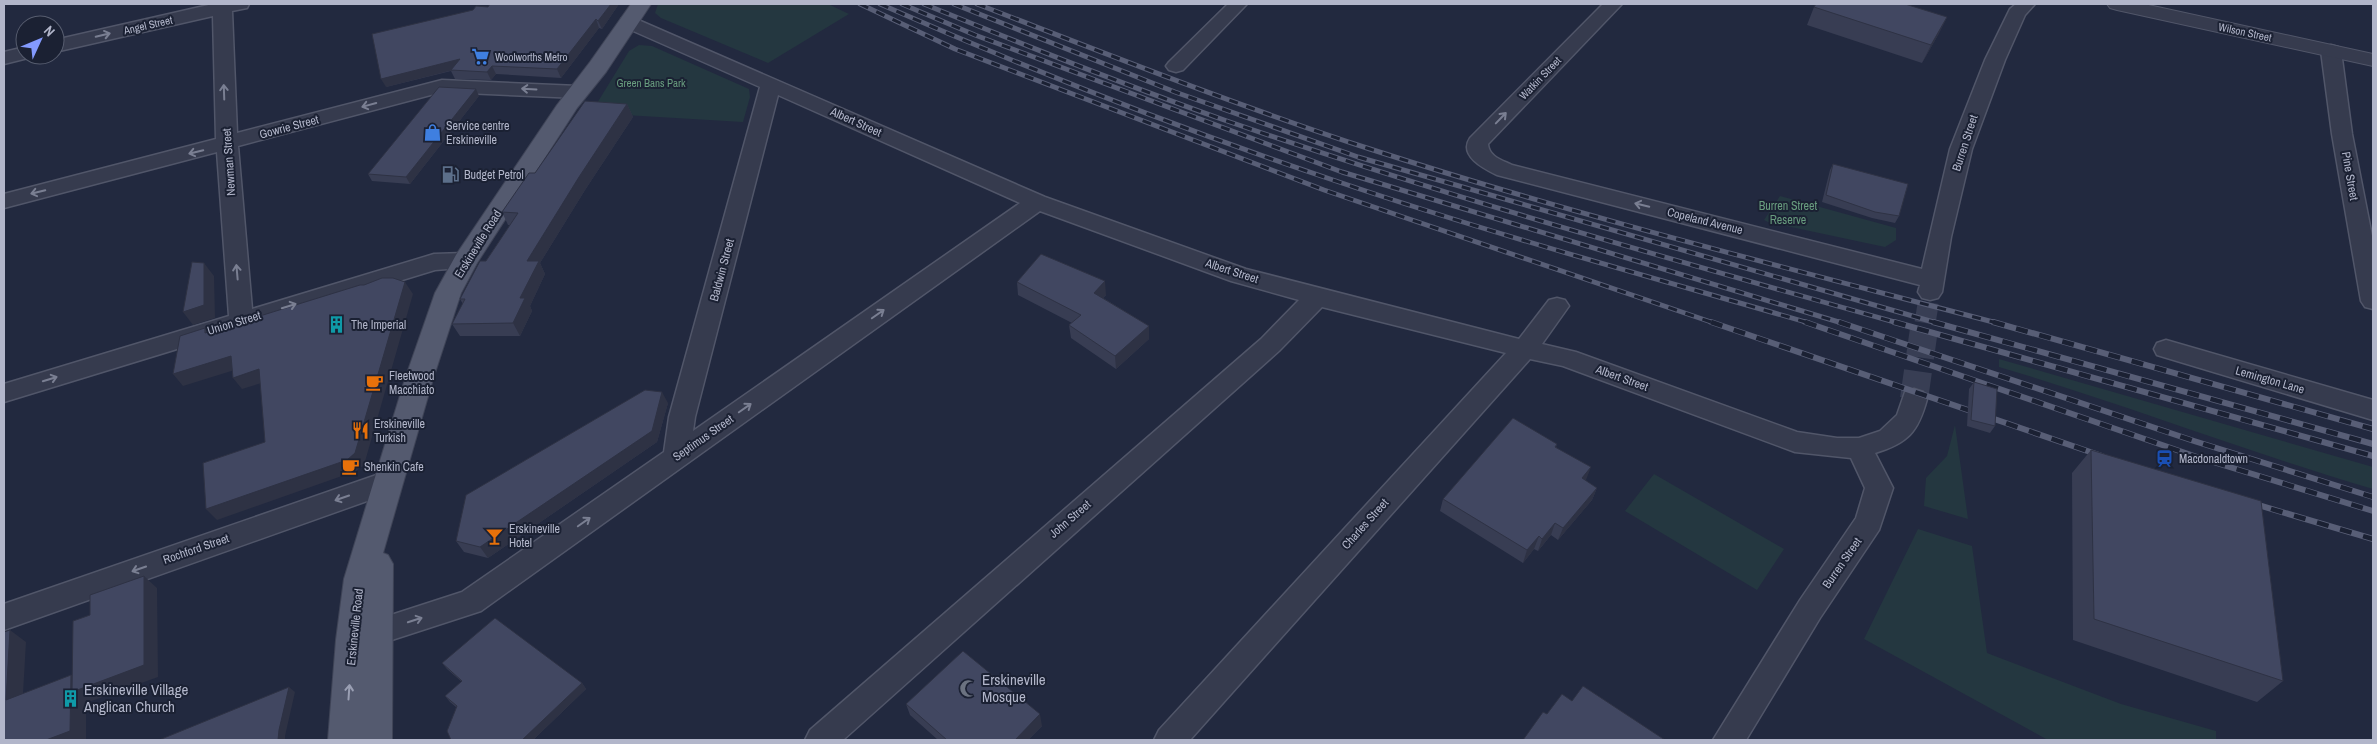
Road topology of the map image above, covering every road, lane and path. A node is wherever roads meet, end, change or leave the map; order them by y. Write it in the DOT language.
graph roads {
  1 [pos="1238,4"];
  2 [pos="1613,4"];
  3 [pos="2026,4"];
  4 [pos="2117,4"];
  5 [pos="228,5"];
  6 [pos="635,13"];
  7 [pos="65,44"];
  8 [pos="2331,51"];
  9 [pos="2373,60"];
  10 [pos="1176,66"];
  11 [pos="771,84"];
  12 [pos="578,92"];
  13 [pos="227,144"];
  14 [pos="1480,156"];
  15 [pos="4,201"];
  16 [pos="1037,202"];
  17 [pos="465,262"];
  18 [pos="1931,286"];
  19 [pos="1318,297"];
  20 [pos="2373,299"];
  21 [pos="1557,306"];
  22 [pos="241,321"];
  23 [pos="1525,349"];
  24 [pos="2166,349"];
  25 [pos="4,394"];
  26 [pos="1914,398"];
  27 [pos="2373,410"];
  28 [pos="1859,448"];
  29 [pos="676,457"];
  30 [pos="388,482"];
  31 [pos="4,617"];
  32 [pos="364,637"];
  33 [pos="345,740"];
  34 [pos="375,740"];
  35 [pos="821,740"];
  36 [pos="1170,740"];
  37 [pos="1729,740"];
  1 -- 10 [label="street"];
  14 -- 2 [label="street, Watkin Street, one-way"];
  3 -- 18 [label="street, Burren Street"];
  4 -- 8 [label="street, Wilson Street"];
  7 -- 5 [label="street, Angel Street, one-way"];
  13 -- 5 [label="street, Newman Street, one-way"];
  6 -- 11 [label="street, Albert Street"];
  6 -- 12 [label="main road, Erskineville Road"];
  8 -- 9 [label="street, Wilson Street"];
  8 -- 20 [label="street, Pine Street"];
  11 -- 16 [label="street, Albert Street"];
  11 -- 29 [label="street, Baldwin Street"];
  12 -- 13 [label="street, Gowrie Street, one-way"];
  12 -- 17 [label="main road, Erskineville Road"];
  13 -- 15 [label="street, Gowrie Street, one-way"];
  22 -- 13 [label="street, Newman Street, one-way"];
  18 -- 14 [label="street, Copeland Avenue, one-way"];
  16 -- 19 [label="street, Albert Street"];
  29 -- 16 [label="street, Septimus Street, one-way"];
  22 -- 17 [label="street, Union Street, one-way"];
  17 -- 30 [label="main road, Erskineville Road"];
  19 -- 23 [label="street, Albert Street"];
  19 -- 35 [label="street, John Street"];
  21 -- 23 [label="street, Charles Street"];
  25 -- 22 [label="street, Union Street, one-way"];
  23 -- 28 [label="street, Albert Street"];
  23 -- 36 [label="street, Charles Street"];
  24 -- 27 [label="street, Lemington Lane"];
  26 -- 28 [label="street"];
  28 -- 37 [label="street, Burren Street"];
  32 -- 29 [label="street, Septimus Street, one-way"];
  30 -- 31 [label="street, Rochford Street, one-way"];
  30 -- 32 [label="main road, Erskineville Road"];
  33 -- 32 [label="main road, Erskineville Road, one-way"];
  32 -- 34 [label="main road, Erskineville Road"];
}
